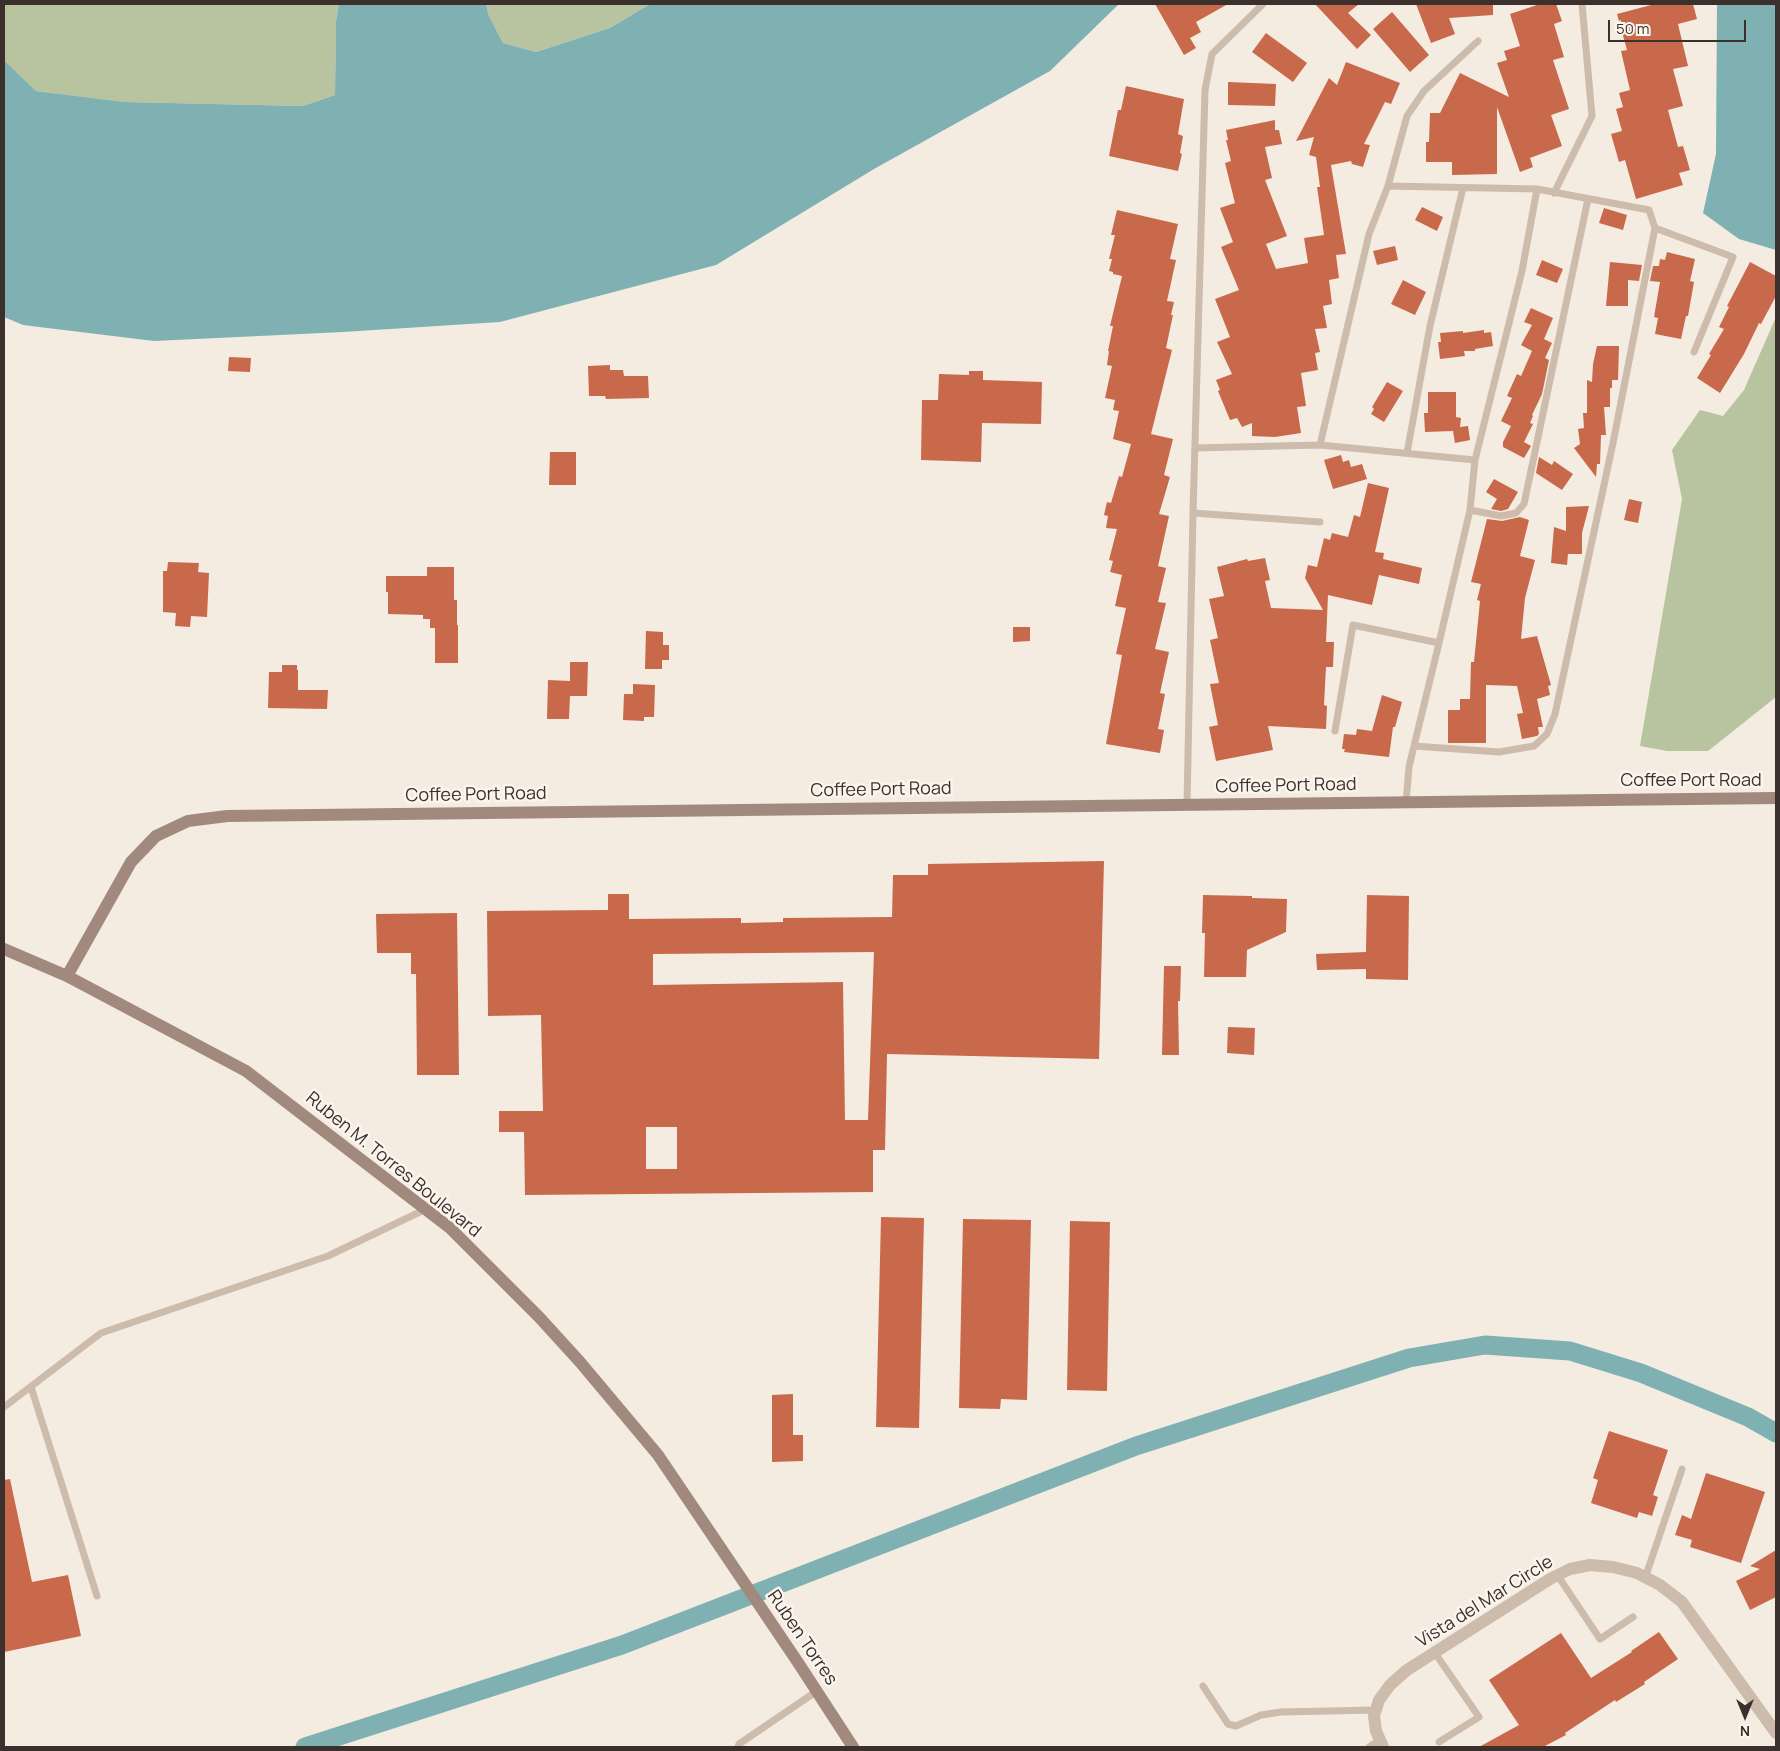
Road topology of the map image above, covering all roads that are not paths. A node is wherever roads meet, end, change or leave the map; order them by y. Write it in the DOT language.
graph roads {
  1 [pos="1263,4"];
  2 [pos="1582,4"];
  3 [pos="1478,41"];
  4 [pos="1388,186"];
  5 [pos="1463,188"];
  6 [pos="1537,189"];
  7 [pos="1554,193"];
  8 [pos="1588,199"];
  9 [pos="1655,228"];
  10 [pos="1694,352"];
  11 [pos="1320,445"];
  12 [pos="1195,448"];
  13 [pos="1407,453"];
  14 [pos="1475,460"];
  15 [pos="1470,510"];
  16 [pos="1193,513"];
  17 [pos="1320,522"];
  18 [pos="1439,643"];
  19 [pos="1335,731"];
  20 [pos="1414,746"];
  21 [pos="1776,798"];
  22 [pos="1406,802"];
  23 [pos="1186,804"];
  24 [pos="4,949"];
  25 [pos="67,976"];
  26 [pos="426,1209"];
  27 [pos="31,1387"];
  28 [pos="4,1407"];
  29 [pos="1682,1470"];
  30 [pos="721,1549"];
  31 [pos="1558,1576"];
  32 [pos="1645,1578"];
  33 [pos="97,1596"];
  34 [pos="1633,1617"];
  35 [pos="1435,1653"];
  36 [pos="1203,1686"];
  37 [pos="817,1691"];
  38 [pos="1376,1710"];
  39 [pos="1776,1733"];
  40 [pos="1439,1742"];
  41 [pos="1377,1745"];
  42 [pos="738,1747"];
  43 [pos="853,1747"];
  1 -- 12 [label="lane"];
  2 -- 7 [label="lane"];
  3 -- 4 [label="lane"];
  4 -- 5 [label="lane"];
  4 -- 11 [label="lane"];
  5 -- 6 [label="lane"];
  5 -- 13 [label="lane"];
  6 -- 7 [label="lane"];
  6 -- 14 [label="lane"];
  7 -- 8 [label="lane"];
  8 -- 9 [label="lane"];
  8 -- 15 [label="lane"];
  9 -- 10 [label="lane"];
  9 -- 20 [label="lane"];
  11 -- 12 [label="lane"];
  11 -- 13 [label="lane"];
  12 -- 16 [label="lane"];
  13 -- 14 [label="lane"];
  14 -- 15 [label="lane"];
  15 -- 18 [label="lane"];
  16 -- 17 [label="lane"];
  16 -- 23 [label="lane"];
  18 -- 19 [label="lane"];
  18 -- 20 [label="lane"];
  20 -- 22 [label="lane"];
  21 -- 22 [label="street, Coffee Port Road"];
  22 -- 23 [label="street, Coffee Port Road"];
  23 -- 25 [label="street, Coffee Port Road"];
  24 -- 25 [label="street, Ruben M. Torres Boulevard"];
  25 -- 26 [label="street, Ruben M. Torres Boulevard"];
  26 -- 27 [label="lane"];
  26 -- 30 [label="street, Ruben M. Torres Boulevard"];
  27 -- 28 [label="lane"];
  27 -- 33 [label="lane"];
  29 -- 32 [label="lane"];
  30 -- 37 [label="street, Ruben Torres"];
  31 -- 32 [label="street, Vista del Mar Circle"];
  31 -- 34 [label="lane"];
  31 -- 35 [label="street, Vista del Mar Circle"];
  32 -- 39 [label="street, Vista del Mar Circle"];
  35 -- 38 [label="street, Vista del Mar Circle"];
  35 -- 40 [label="lane"];
  36 -- 38 [label="lane"];
  37 -- 42 [label="lane"];
  37 -- 43 [label="street, Ruben Torres"];
  38 -- 41 [label="street"];
}
